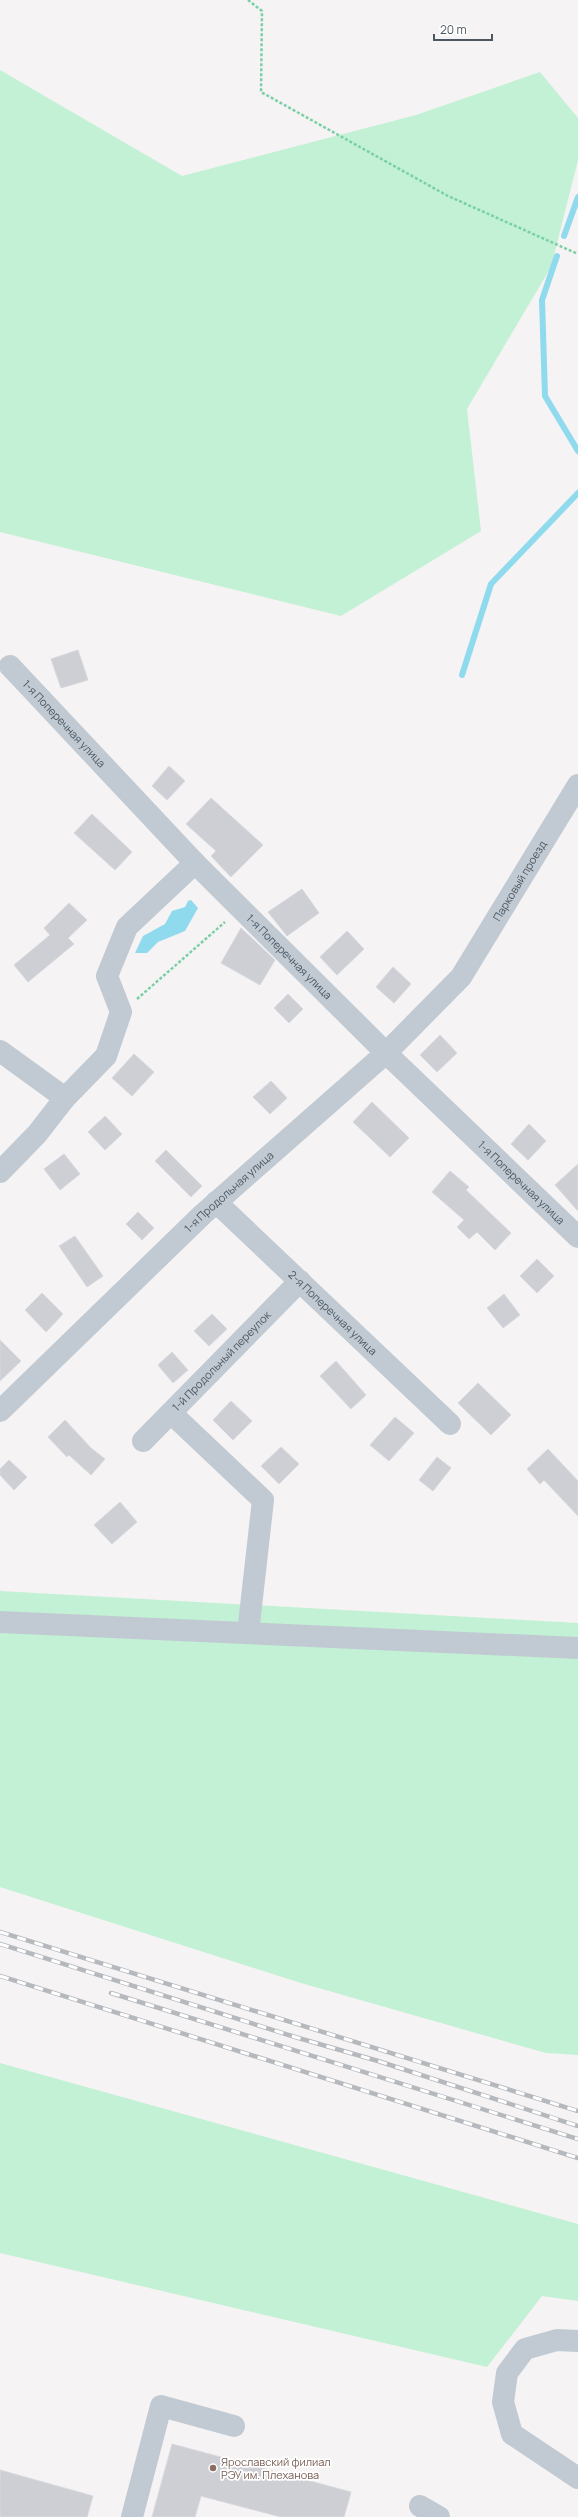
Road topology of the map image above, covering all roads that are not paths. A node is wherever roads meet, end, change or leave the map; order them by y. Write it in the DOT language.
graph roads {
  1 [pos="10,666"];
  2 [pos="578,785"];
  3 [pos="195,863"];
  4 [pos="462,978"];
  5 [pos="0,1051"];
  6 [pos="386,1053"];
  7 [pos="65,1098"];
  8 [pos="0,1172"];
  9 [pos="216,1202"];
  10 [pos="578,1237"];
  11 [pos="300,1281"];
  12 [pos="0,1411"];
  13 [pos="171,1413"];
  14 [pos="450,1424"];
  15 [pos="143,1441"];
  16 [pos="0,1622"];
  17 [pos="248,1633"];
  18 [pos="578,1648"];
  19 [pos="578,2341"];
  20 [pos="234,2426"];
  21 [pos="578,2478"];
  22 [pos="420,2506"];
  23 [pos="132,2517"];
  24 [pos="439,2517"];
  1 -- 3 [label="street, 1-я Поперечная улица"];
  2 -- 4 [label="street, Парковый проезд"];
  3 -- 6 [label="street, 1-я Поперечная улица"];
  3 -- 7 [label="street"];
  4 -- 6 [label="street, 1-я Продольная улица"];
  5 -- 7 [label="street"];
  6 -- 9 [label="street, 1-я Продольная улица"];
  6 -- 10 [label="street, 1-я Поперечная улица"];
  7 -- 8 [label="street"];
  9 -- 11 [label="street, 2-я Поперечная улица"];
  9 -- 12 [label="street, 1-я Продольная улица"];
  11 -- 13 [label="street, 1-й Продольный переулок"];
  11 -- 14 [label="street, 2-я Поперечная улица"];
  13 -- 15 [label="street, 1-й Продольный переулок"];
  13 -- 17 [label="street"];
  16 -- 17 [label="street"];
  17 -- 18 [label="street"];
  19 -- 21 [label="street"];
  20 -- 23 [label="street"];
  22 -- 24 [label="street"];
}
